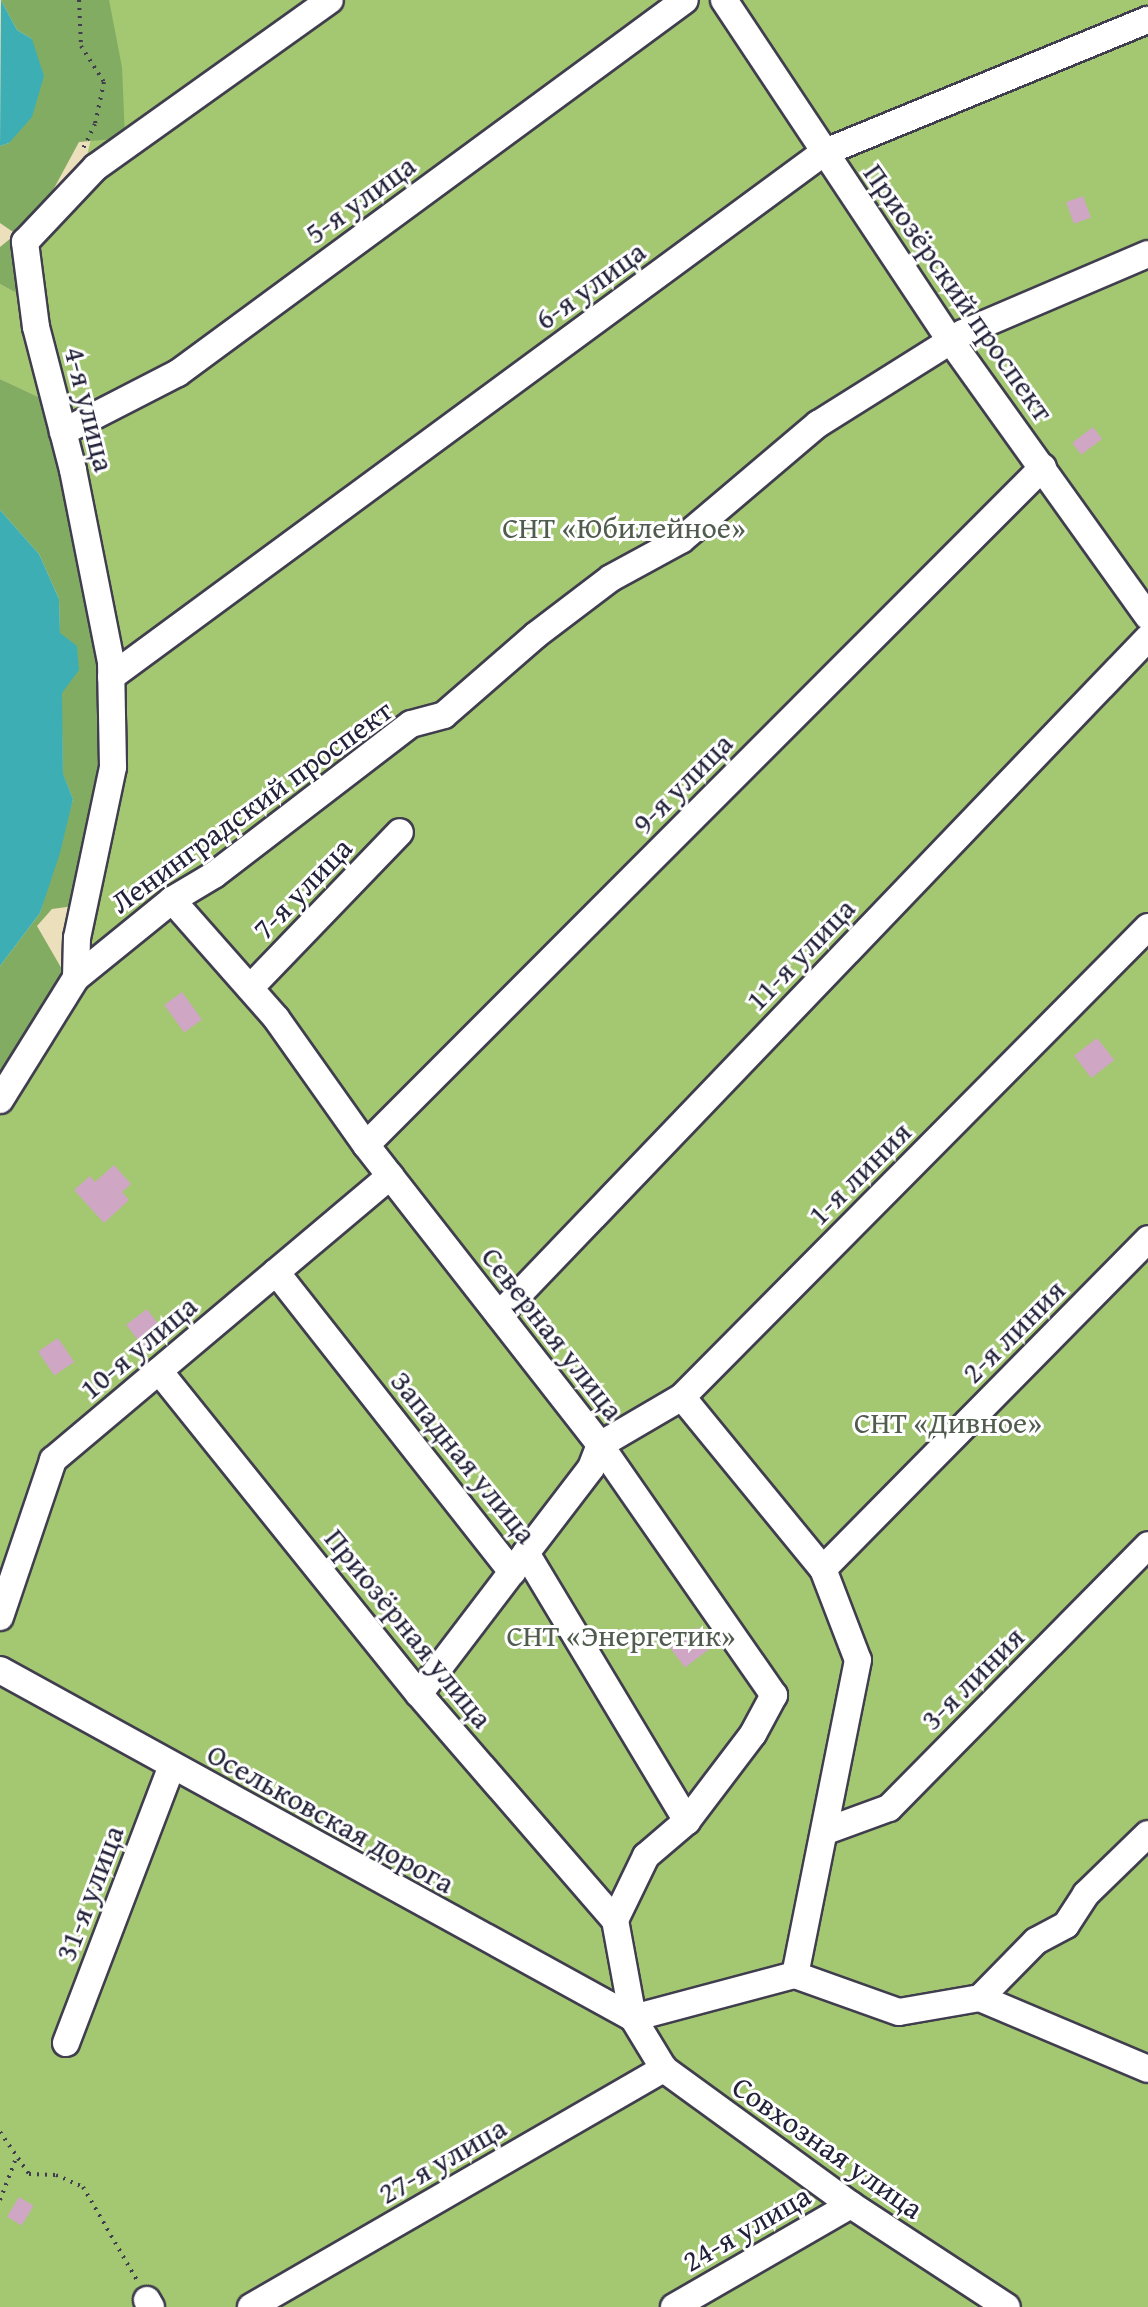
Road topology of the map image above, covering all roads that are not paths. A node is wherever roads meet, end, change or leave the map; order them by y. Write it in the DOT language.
graph roads {
  1 [pos="330,0"];
  2 [pos="685,0"];
  3 [pos="724,0"];
  4 [pos="1148,20"];
  5 [pos="823,153"];
  6 [pos="1148,254"];
  7 [pos="950,340"];
  8 [pos="63,432"];
  9 [pos="1043,467"];
  10 [pos="1148,617"];
  11 [pos="1148,638"];
  12 [pos="111,677"];
  13 [pos="400,832"];
  14 [pos="172,900"];
  15 [pos="1148,927"];
  16 [pos="76,978"];
  17 [pos="250,988"];
  18 [pos="0,1100"];
  19 [pos="366,1145"];
  20 [pos="390,1176"];
  21 [pos="1148,1239"];
  22 [pos="276,1272"];
  23 [pos="499,1315"];
  24 [pos="159,1371"];
  25 [pos="682,1397"];
  26 [pos="600,1445"];
  27 [pos="1148,1545"];
  28 [pos="519,1563"];
  29 [pos="823,1569"];
  30 [pos="0,1617"];
  31 [pos="0,1670"];
  32 [pos="419,1694"];
  33 [pos="172,1766"];
  34 [pos="687,1821"];
  35 [pos="826,1831"];
  36 [pos="1148,1834"];
  37 [pos="615,1920"];
  38 [pos="795,1975"];
  39 [pos="980,1998"];
  40 [pos="633,2018"];
  41 [pos="66,2043"];
  42 [pos="664,2069"];
  43 [pos="1148,2069"];
  44 [pos="851,2205"];
  45 [pos="251,2307"];
  46 [pos="674,2307"];
  47 [pos="1007,2307"];
  1 -- 8 [label="street, 4-я улица"];
  2 -- 8 [label="street, 5-я улица"];
  3 -- 5 [label="street, Приозёрский проспект"];
  4 -- 5 [label="street, 6-я улица"];
  5 -- 7 [label="street, Приозёрский проспект"];
  5 -- 12 [label="street, 6-я улица"];
  6 -- 7 [label="street, Ленинградский проспект"];
  7 -- 9 [label="street, Приозёрский проспект"];
  7 -- 14 [label="street, Ленинградский проспект"];
  8 -- 12 [label="street, 4-я улица"];
  9 -- 10 [label="street, Приозёрский проспект"];
  9 -- 19 [label="street, 9-я улица"];
  11 -- 23 [label="street, 11-я улица"];
  12 -- 16 [label="street, 4-я улица"];
  13 -- 17 [label="street, 7-я улица"];
  14 -- 16 [label="street, Ленинградский проспект"];
  14 -- 17 [label="street, Северная улица"];
  15 -- 25 [label="street, 1-я линия"];
  16 -- 18 [label="street, Ленинградский проспект"];
  17 -- 19 [label="street, Северная улица"];
  19 -- 20 [label="street, Северная улица"];
  20 -- 22 [label="street, 10-я улица"];
  20 -- 23 [label="street, Северная улица"];
  21 -- 29 [label="street, 2-я линия"];
  22 -- 24 [label="street, 10-я улица"];
  22 -- 28 [label="street, Западная улица"];
  23 -- 26 [label="street, Северная улица"];
  24 -- 30 [label="street, 10-я улица"];
  24 -- 32 [label="street, Приозёрная улица"];
  25 -- 26 [label="street, 1-я линия"];
  25 -- 29 [label="street"];
  26 -- 28 [label="street"];
  26 -- 34 [label="street, Северная улица"];
  27 -- 35 [label="street, 3-я линия"];
  28 -- 32 [label="street"];
  28 -- 34 [label="street, Западная улица"];
  29 -- 35 [label="street"];
  31 -- 33 [label="street, Осельковская дорога"];
  32 -- 37 [label="street, Приозёрная улица"];
  33 -- 40 [label="street, Осельковская дорога"];
  33 -- 41 [label="street, 31-я улица"];
  34 -- 37 [label="street"];
  35 -- 38 [label="street"];
  36 -- 39 [label="street"];
  37 -- 40 [label="street"];
  38 -- 39 [label="street"];
  38 -- 40 [label="street"];
  39 -- 43 [label="street"];
  40 -- 42 [label="street, Совхозная улица"];
  42 -- 44 [label="street, Совхозная улица"];
  42 -- 45 [label="street, 27-я улица"];
  44 -- 46 [label="street, 24-я улица"];
  44 -- 47 [label="street, Совхозная улица"];
}
